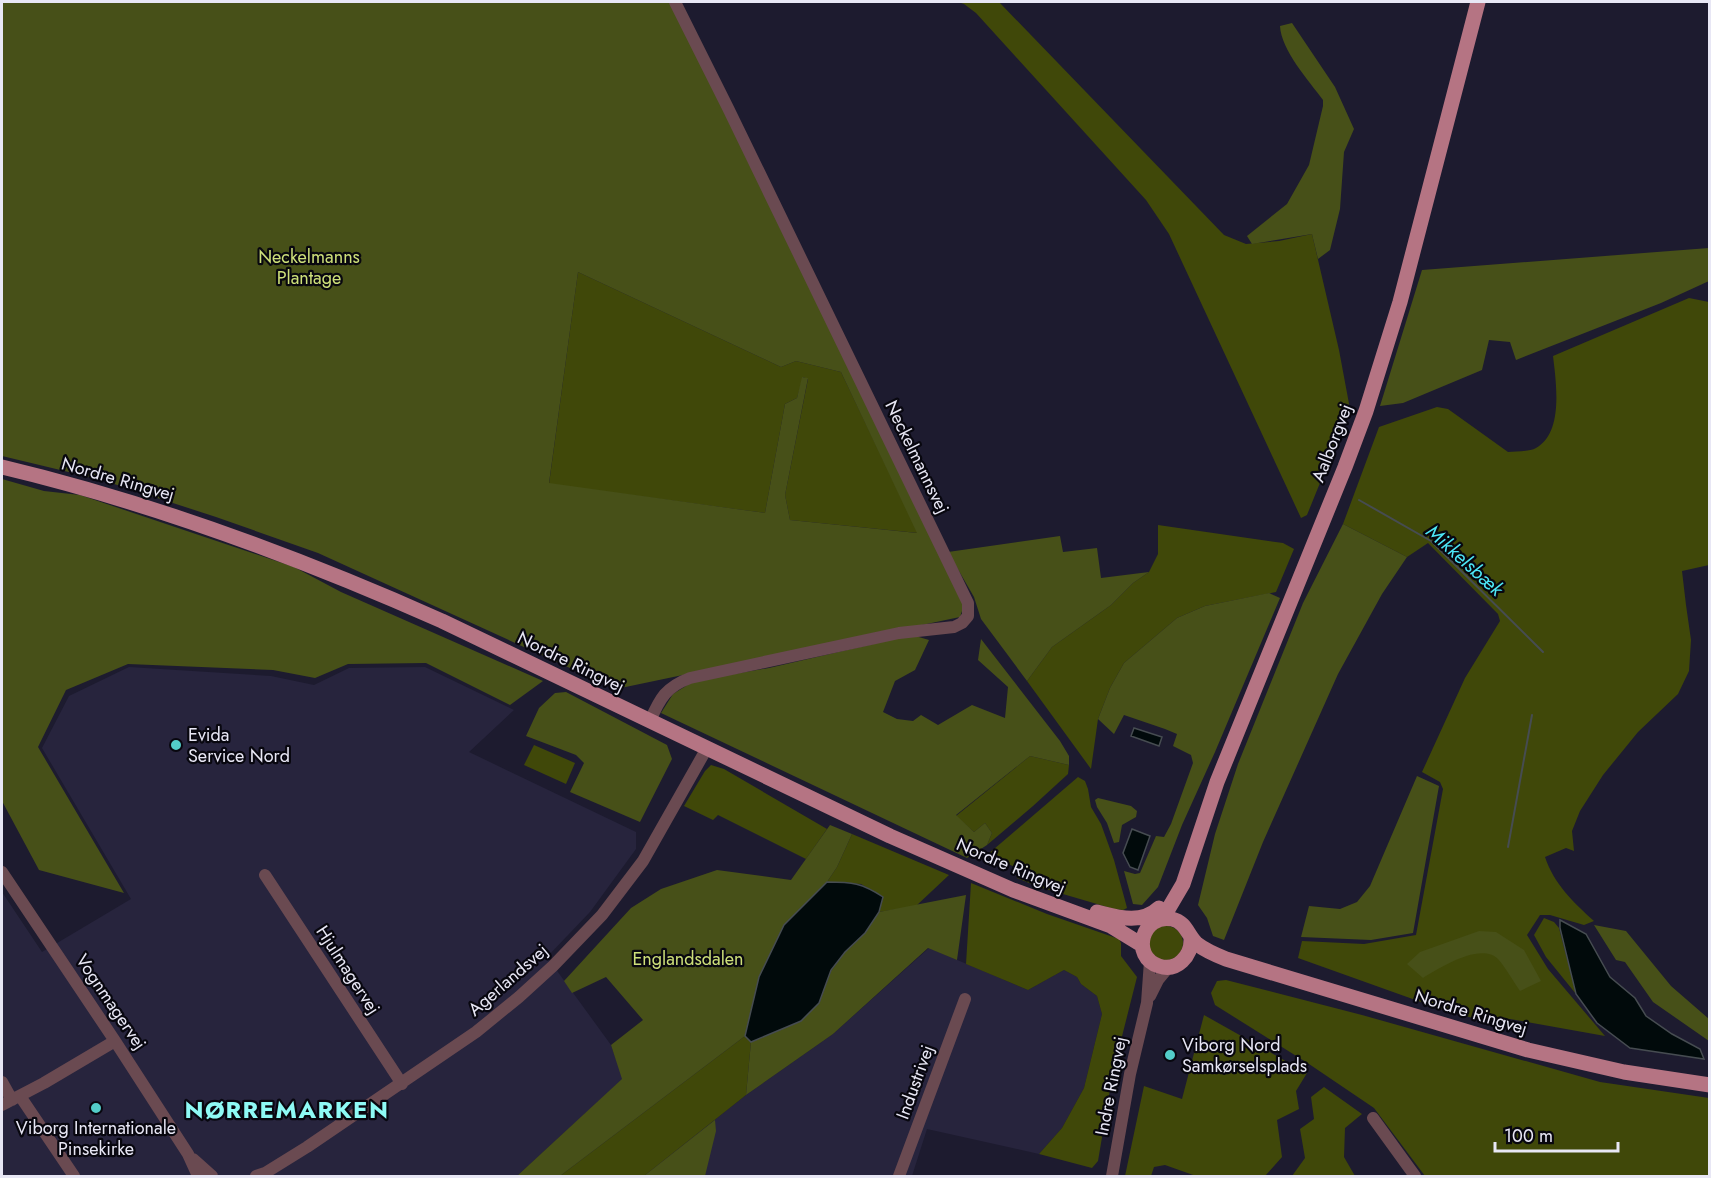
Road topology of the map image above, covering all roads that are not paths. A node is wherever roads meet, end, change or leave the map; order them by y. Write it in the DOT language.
graph roads {
  1 [pos="675,2"];
  2 [pos="1478,2"];
  3 [pos="2,467"];
  4 [pos="650,721"];
  5 [pos="707,748"];
  6 [pos="1217,782"];
  7 [pos="2,872"];
  8 [pos="265,875"];
  9 [pos="1183,884"];
  10 [pos="1012,890"];
  11 [pos="1163,918"];
  12 [pos="1111,926"];
  13 [pos="1147,928"];
  14 [pos="1187,932"];
  15 [pos="1142,945"];
  16 [pos="1185,959"];
  17 [pos="1226,959"];
  18 [pos="1150,961"];
  19 [pos="1168,968"];
  20 [pos="964,999"];
  21 [pos="1147,1003"];
  22 [pos="115,1041"];
  23 [pos="2,1082"];
  24 [pos="402,1084"];
  25 [pos="1710,1085"];
  26 [pos="11,1100"];
  27 [pos="1373,1118"];
  28 [pos="188,1154"];
  29 [pos="261,1175"];
  30 [pos="74,1176"];
  31 [pos="198,1176"];
  32 [pos="212,1176"];
  33 [pos="899,1176"];
  34 [pos="1112,1176"];
  35 [pos="1415,1176"];
  1 -- 4 [label="street, Neckelmannsvej"];
  2 -- 6 [label="main road, Aalborgvej"];
  3 -- 4 [label="main road, Nordre Ringvej"];
  4 -- 5 [label="main road, Nordre Ringvej"];
  5 -- 10 [label="main road, Nordre Ringvej"];
  5 -- 24 [label="street, Agerlandsvej"];
  6 -- 9 [label="main road, Aalborgvej"];
  6 -- 10 [label="main road"];
  7 -- 22 [label="street, Vognmagervej"];
  8 -- 24 [label="street, Hjulmagervej"];
  9 -- 11 [label="main road, Aalborgvej"];
  9 -- 14 [label="main road, Aalborgvej"];
  10 -- 12 [label="main road, Nordre Ringvej"];
  11 -- 13 [label="main road"];
  11 -- 14 [label="main road"];
  12 -- 13 [label="main road, Nordre Ringvej"];
  12 -- 15 [label="main road, Nordre Ringvej"];
  13 -- 15 [label="main road"];
  14 -- 16 [label="main road"];
  14 -- 17 [label="main road, Nordre Ringvej"];
  15 -- 18 [label="main road"];
  16 -- 17 [label="main road, Nordre Ringvej"];
  16 -- 19 [label="main road"];
  17 -- 25 [label="main road, Nordre Ringvej"];
  18 -- 19 [label="main road"];
  18 -- 21 [label="street, Indre Ringvej"];
  19 -- 21 [label="street, Indre Ringvej"];
  20 -- 33 [label="street, Industrivej"];
  21 -- 34 [label="street, Indre Ringvej"];
  22 -- 26 [label="street"];
  22 -- 28 [label="street, Vognmagervej"];
  23 -- 26 [label="street"];
  24 -- 29 [label="street, Agerlandsvej"];
  26 -- 30 [label="street"];
  27 -- 35 [label="street"];
  28 -- 31 [label="street, Vognmagervej"];
  28 -- 32 [label="street, Vognmagervej"];
}
